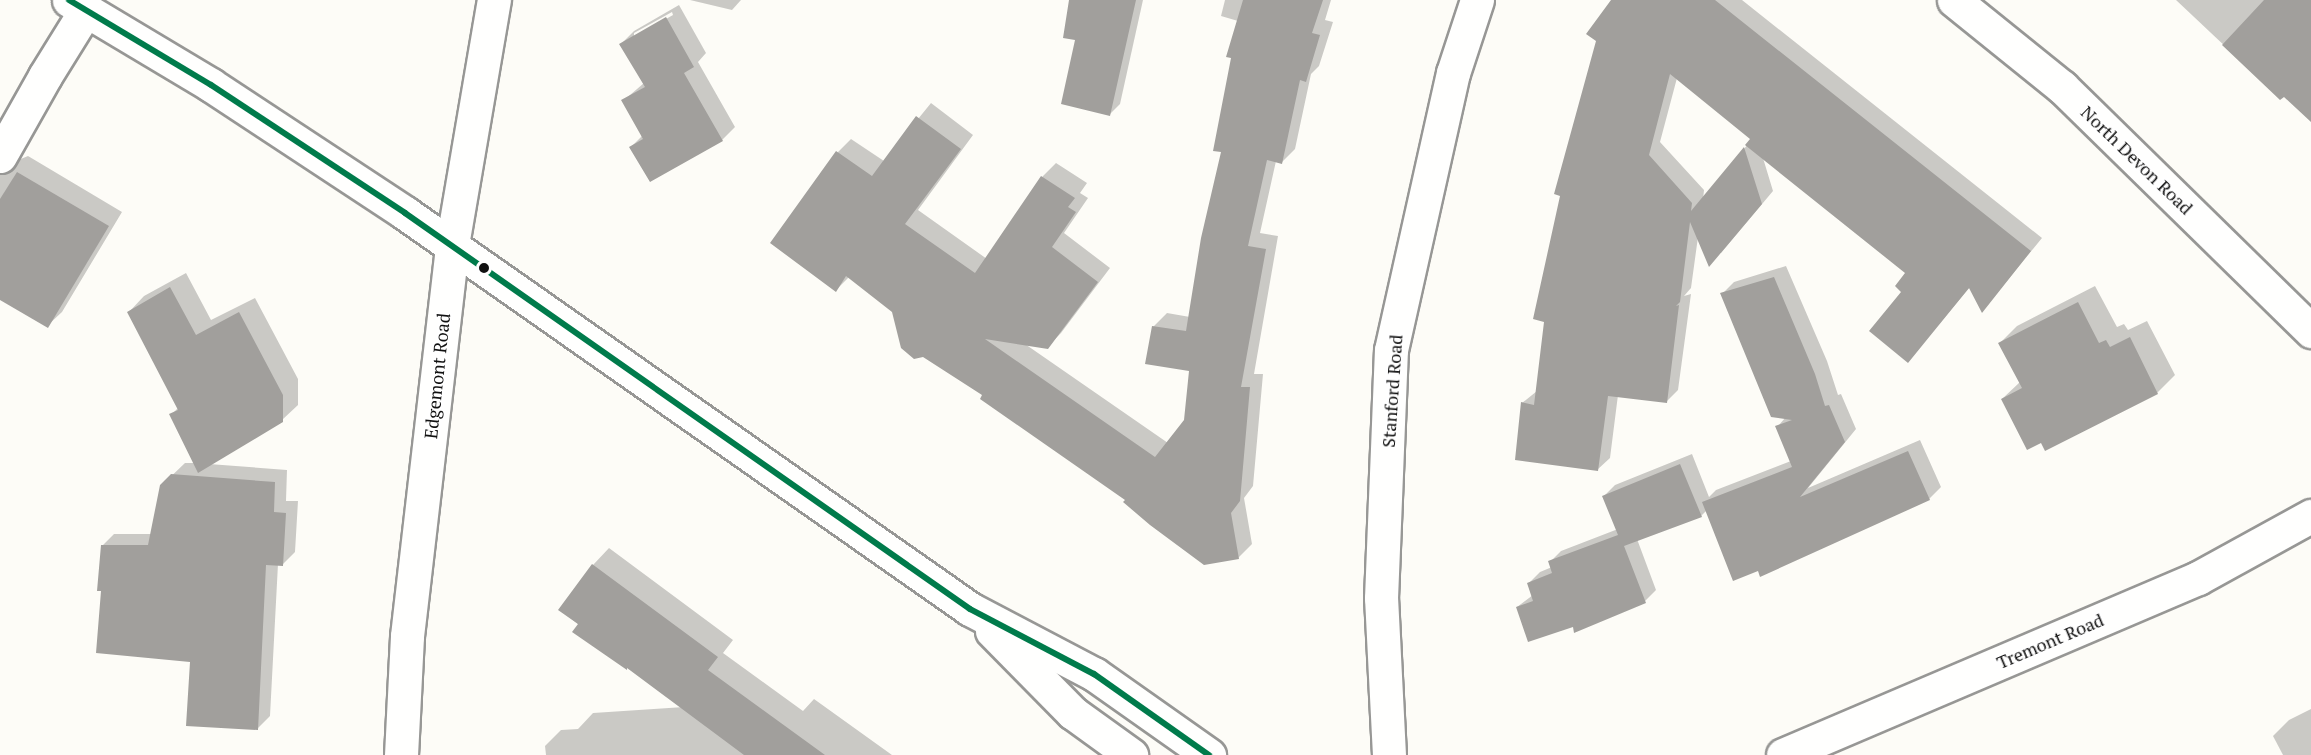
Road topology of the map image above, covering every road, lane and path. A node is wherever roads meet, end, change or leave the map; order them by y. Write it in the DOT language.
graph roads {
  1 [pos="494,0"];
  2 [pos="1478,0"];
  3 [pos="1954,0"];
  4 [pos="78,5"];
  5 [pos="0,156"];
  6 [pos="452,245"];
  7 [pos="2311,331"];
  8 [pos="2311,516"];
  9 [pos="970,609"];
  10 [pos="401,755"];
  11 [pos="1131,755"];
  12 [pos="1209,755"];
  13 [pos="1389,755"];
  14 [pos="1784,755"];
  1 -- 6 [label="street, Edgemont Road"];
  2 -- 13 [label="street, Stanford Road"];
  3 -- 7 [label="street, North Devon Road"];
  4 -- 5 [label="street"];
  4 -- 6 [label="street"];
  6 -- 9 [label="street"];
  6 -- 10 [label="street, Edgemont Road"];
  8 -- 14 [label="street, Tremont Road"];
  9 -- 11 [label="street"];
  9 -- 12 [label="street"];
}
